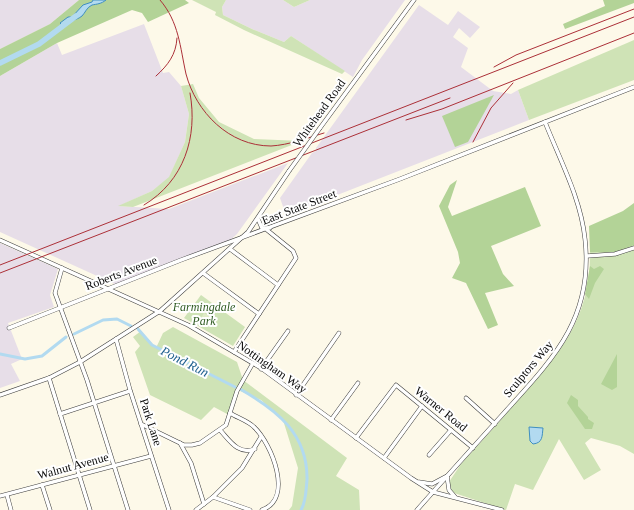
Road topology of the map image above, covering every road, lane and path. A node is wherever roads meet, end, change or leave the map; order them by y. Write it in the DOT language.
graph roads {
  1 [pos="414,0"];
  2 [pos="634,87"];
  3 [pos="545,122"];
  4 [pos="258,218"];
  5 [pos="269,229"];
  6 [pos="242,239"];
  7 [pos="0,240"];
  8 [pos="634,248"];
  9 [pos="230,249"];
  10 [pos="586,256"];
  11 [pos="62,268"];
  12 [pos="203,273"];
  13 [pos="278,285"];
  14 [pos="109,288"];
  15 [pos="60,308"];
  16 [pos="160,311"];
  17 [pos="259,314"];
  18 [pos="9,328"];
  19 [pos="288,331"];
  20 [pos="339,333"];
  21 [pos="116,339"];
  22 [pos="234,352"];
  23 [pos="80,362"];
  24 [pos="253,363"];
  25 [pos="261,369"];
  26 [pos="48,378"];
  27 [pos="358,383"];
  28 [pos="130,391"];
  29 [pos="0,395"];
  30 [pos="296,395"];
  31 [pos="466,398"];
  32 [pos="93,404"];
  33 [pos="422,406"];
  34 [pos="230,413"];
  35 [pos="60,414"];
  36 [pos="331,420"];
  37 [pos="141,424"];
  38 [pos="495,424"];
  39 [pos="220,430"];
  40 [pos="451,430"];
  41 [pos="261,437"];
  42 [pos="356,438"];
  43 [pos="180,443"];
  44 [pos="255,448"];
  45 [pos="473,448"];
  46 [pos="429,455"];
  47 [pos="152,456"];
  48 [pos="384,458"];
  49 [pos="114,466"];
  50 [pos="79,475"];
  51 [pos="447,476"];
  52 [pos="418,482"];
  53 [pos="42,485"];
  54 [pos="433,492"];
  55 [pos="7,494"];
  56 [pos="0,496"];
  57 [pos="213,497"];
  58 [pos="456,498"];
  59 [pos="204,504"];
  60 [pos="482,505"];
  61 [pos="11,510"];
  62 [pos="50,510"];
  63 [pos="90,510"];
  64 [pos="128,510"];
  65 [pos="169,510"];
  66 [pos="196,510"];
  67 [pos="250,510"];
  68 [pos="262,510"];
  69 [pos="418,510"];
  70 [pos="494,510"];
  71 [pos="502,510"];
  1 -- 4 [label="street, Whitehead Road, bridge"];
  2 -- 3 [label="street, East State Street"];
  3 -- 5 [label="street, East State Street"];
  3 -- 10 [label="street, Sculptors Way"];
  4 -- 5 [label="street"];
  4 -- 6 [label="street, Whitehead Road"];
  5 -- 6 [label="street, East State Street"];
  5 -- 13 [label="street"];
  6 -- 9 [label="street, East State Street"];
  6 -- 14 [label="street, Roberts Avenue"];
  7 -- 11 [label="street, Nottingham Way"];
  8 -- 10 [label="street"];
  9 -- 12 [label="street, East State Street"];
  9 -- 13 [label="street"];
  10 -- 38 [label="street, Sculptors Way"];
  11 -- 14 [label="street, Nottingham Way"];
  11 -- 15 [label="street"];
  12 -- 16 [label="street, East State Street"];
  12 -- 17 [label="street"];
  13 -- 17 [label="street"];
  14 -- 15 [label="street, Roberts Avenue"];
  14 -- 16 [label="street, Nottingham Way"];
  15 -- 18 [label="street, Roberts Avenue"];
  15 -- 23 [label="street"];
  16 -- 21 [label="street, East State Street"];
  16 -- 22 [label="street, Nottingham Way"];
  17 -- 22 [label="street"];
  19 -- 25 [label="street"];
  20 -- 30 [label="street"];
  21 -- 23 [label="street, East State Street"];
  21 -- 28 [label="street, Park Lane"];
  22 -- 24 [label="street, Nottingham Way"];
  23 -- 26 [label="street, East State Street"];
  23 -- 32 [label="street"];
  24 -- 25 [label="street, Nottingham Way"];
  24 -- 34 [label="street"];
  25 -- 30 [label="street, Nottingham Way"];
  26 -- 29 [label="street, East State Street"];
  26 -- 35 [label="street"];
  27 -- 36 [label="street"];
  28 -- 32 [label="street"];
  28 -- 37 [label="street, Park Lane"];
  30 -- 36 [label="street, Nottingham Way"];
  31 -- 38 [label="street"];
  32 -- 35 [label="street"];
  32 -- 49 [label="street"];
  33 -- 40 [label="street, Warner Road"];
  33 -- 42 [label="street, Warner Road"];
  33 -- 48 [label="street"];
  34 -- 39 [label="street"];
  34 -- 41 [label="street"];
  35 -- 50 [label="street"];
  36 -- 42 [label="street, Nottingham Way"];
  37 -- 43 [label="street"];
  37 -- 47 [label="street, Park Lane"];
  38 -- 45 [label="street, Sculptors Way"];
  39 -- 43 [label="street"];
  39 -- 44 [label="street"];
  40 -- 45 [label="street, Warner Road"];
  40 -- 46 [label="street"];
  41 -- 44 [label="street"];
  41 -- 68 [label="street"];
  42 -- 48 [label="street, Nottingham Way"];
  43 -- 59 [label="street"];
  44 -- 57 [label="street"];
  45 -- 51 [label="street, Sculptors Way"];
  47 -- 49 [label="street, Walnut Avenue"];
  47 -- 65 [label="street, Park Lane"];
  48 -- 52 [label="street, Nottingham Way"];
  49 -- 50 [label="street, Walnut Avenue"];
  49 -- 64 [label="street"];
  50 -- 53 [label="street, Walnut Avenue"];
  50 -- 63 [label="street"];
  51 -- 52 [label="street"];
  51 -- 54 [label="street, Sculptors Way"];
  51 -- 58 [label="street"];
  52 -- 54 [label="street, Nottingham Way"];
  53 -- 55 [label="street, Walnut Avenue"];
  53 -- 62 [label="street"];
  54 -- 58 [label="street, Nottingham Way"];
  54 -- 69 [label="street, Sculptors Way"];
  55 -- 56 [label="street, Walnut Avenue"];
  55 -- 61 [label="street"];
  57 -- 59 [label="street"];
  57 -- 67 [label="street"];
  58 -- 60 [label="street, Nottingham Way"];
  59 -- 66 [label="street"];
  60 -- 70 [label="street"];
  60 -- 71 [label="street, Nottingham Way"];
}
